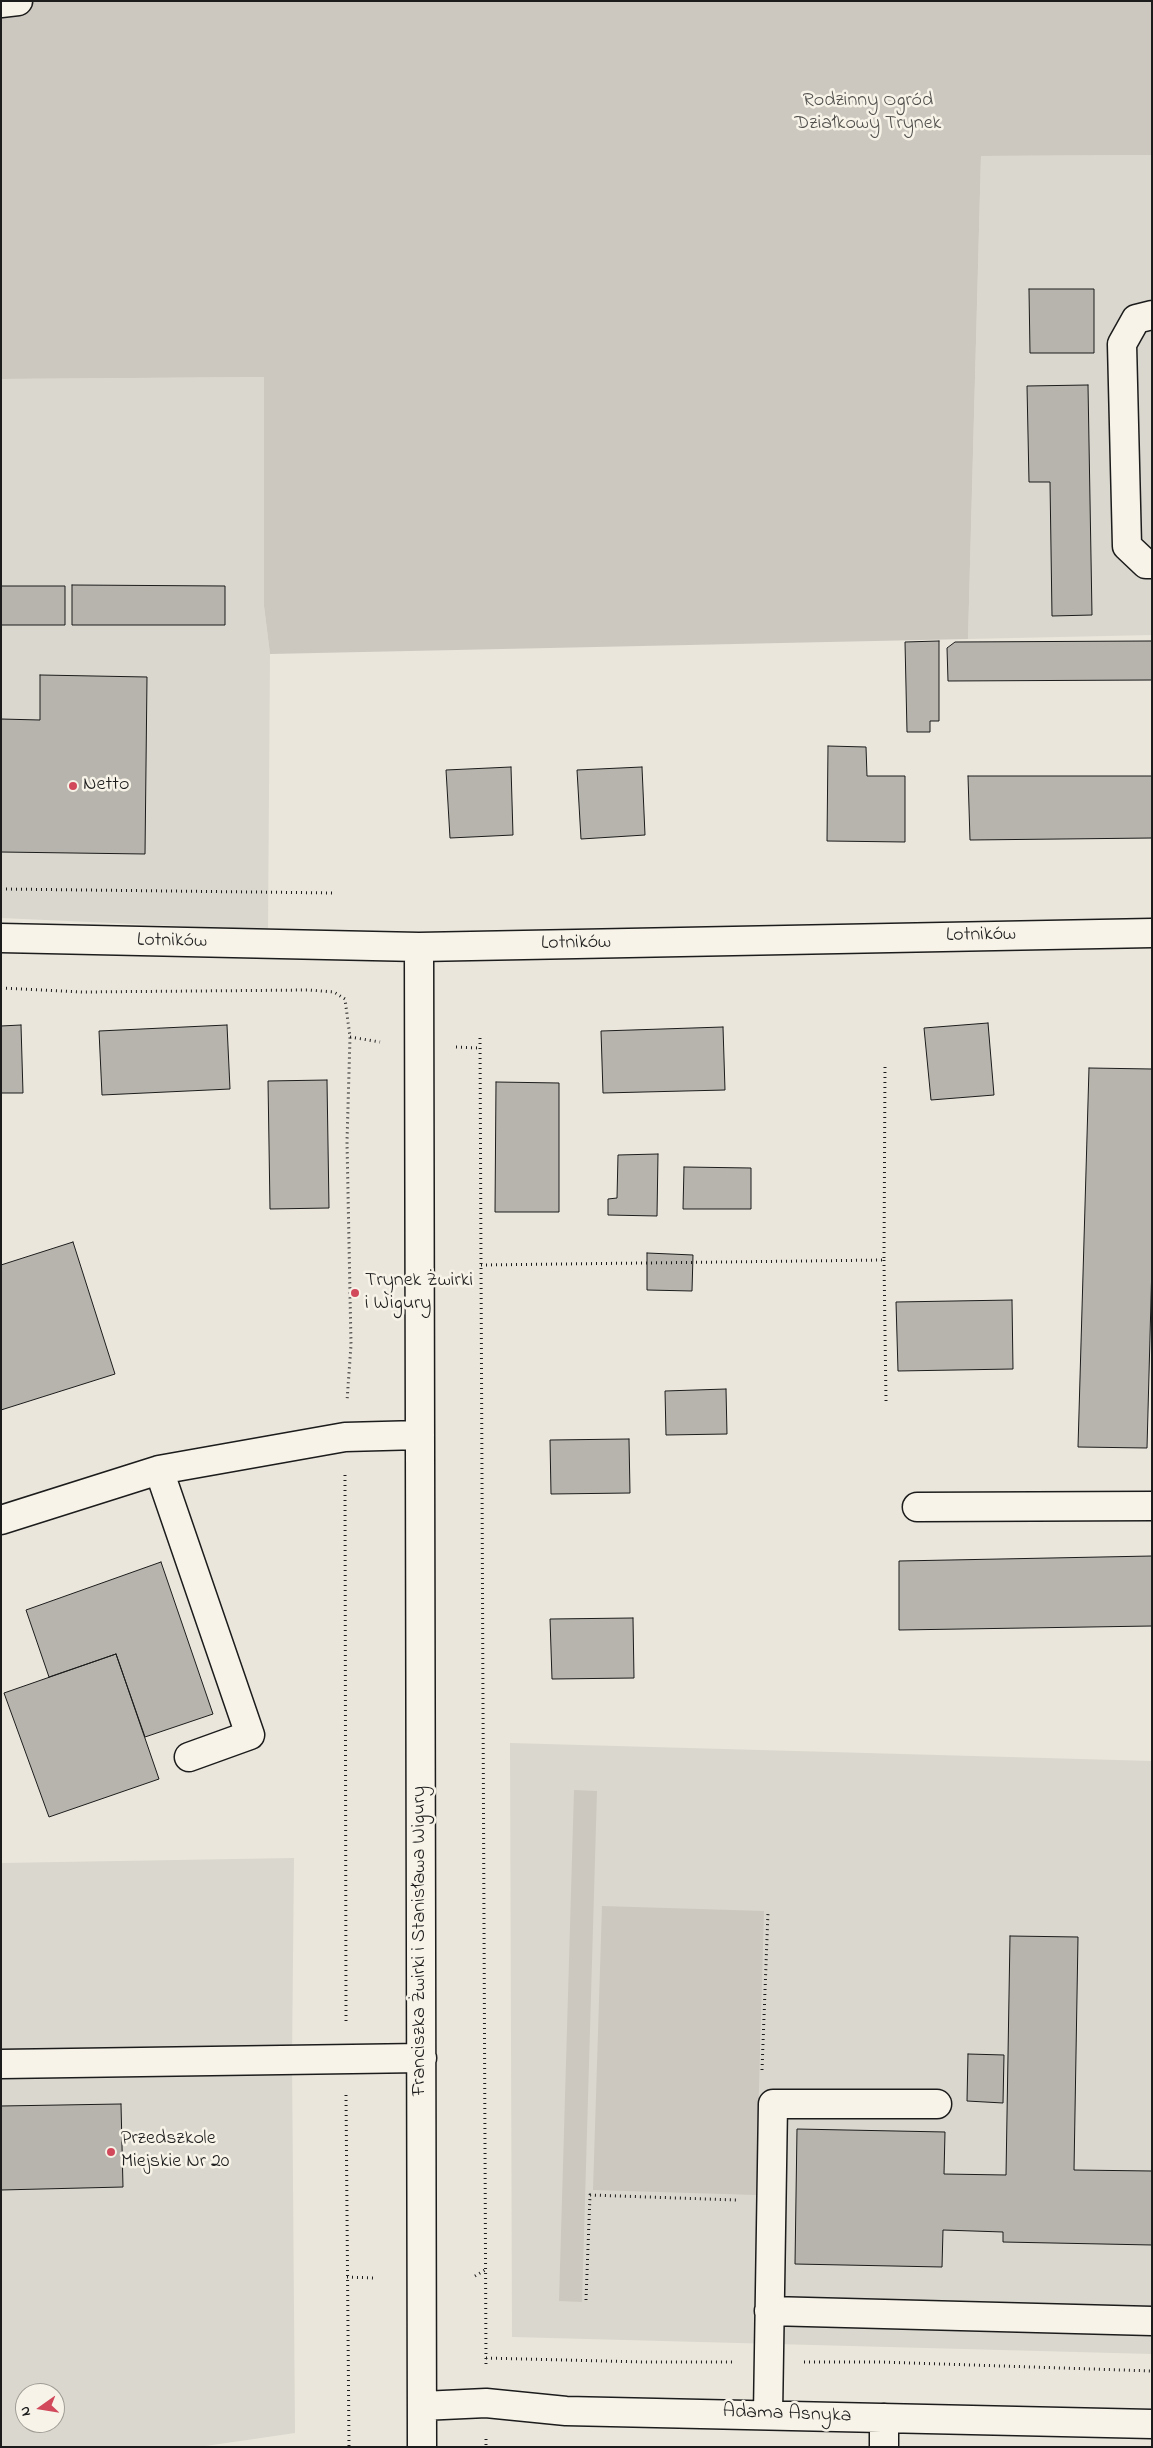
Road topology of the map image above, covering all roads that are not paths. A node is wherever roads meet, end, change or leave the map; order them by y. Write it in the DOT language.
graph roads {
  1 [pos="18,1"];
  2 [pos="1,4"];
  3 [pos="1152,315"];
  4 [pos="1152,564"];
  5 [pos="1152,933"];
  6 [pos="1,938"];
  7 [pos="419,947"];
  8 [pos="420,1435"];
  9 [pos="159,1470"];
  10 [pos="1152,1506"];
  11 [pos="917,1507"];
  12 [pos="1,1520"];
  13 [pos="189,1757"];
  14 [pos="422,2058"];
  15 [pos="1,2064"];
  16 [pos="937,2104"];
  17 [pos="769,2311"];
  18 [pos="1152,2321"];
  19 [pos="422,2406"];
  20 [pos="768,2414"];
  21 [pos="884,2418"];
  22 [pos="1152,2424"];
  23 [pos="422,2447"];
  24 [pos="884,2447"];
  1 -- 2 [label="street"];
  3 -- 4 [label="street"];
  5 -- 7 [label="street, Lotników"];
  6 -- 7 [label="street, Lotników"];
  7 -- 8 [label="street, Franciszka Żwirki i Stanisława Wigury"];
  8 -- 9 [label="street"];
  8 -- 14 [label="street, Franciszka Żwirki i Stanisława Wigury"];
  9 -- 12 [label="street"];
  9 -- 13 [label="street"];
  10 -- 11 [label="street"];
  14 -- 15 [label="street"];
  14 -- 19 [label="street, Franciszka Żwirki i Stanisława Wigury"];
  16 -- 17 [label="street"];
  17 -- 18 [label="street"];
  17 -- 20 [label="street"];
  19 -- 20 [label="street, Adama Asnyka"];
  19 -- 23 [label="street, Franciszka Żwirki i Stanisława Wigury"];
  20 -- 21 [label="street, Adama Asnyka"];
  21 -- 22 [label="street, Adama Asnyka"];
  21 -- 24 [label="street"];
}
